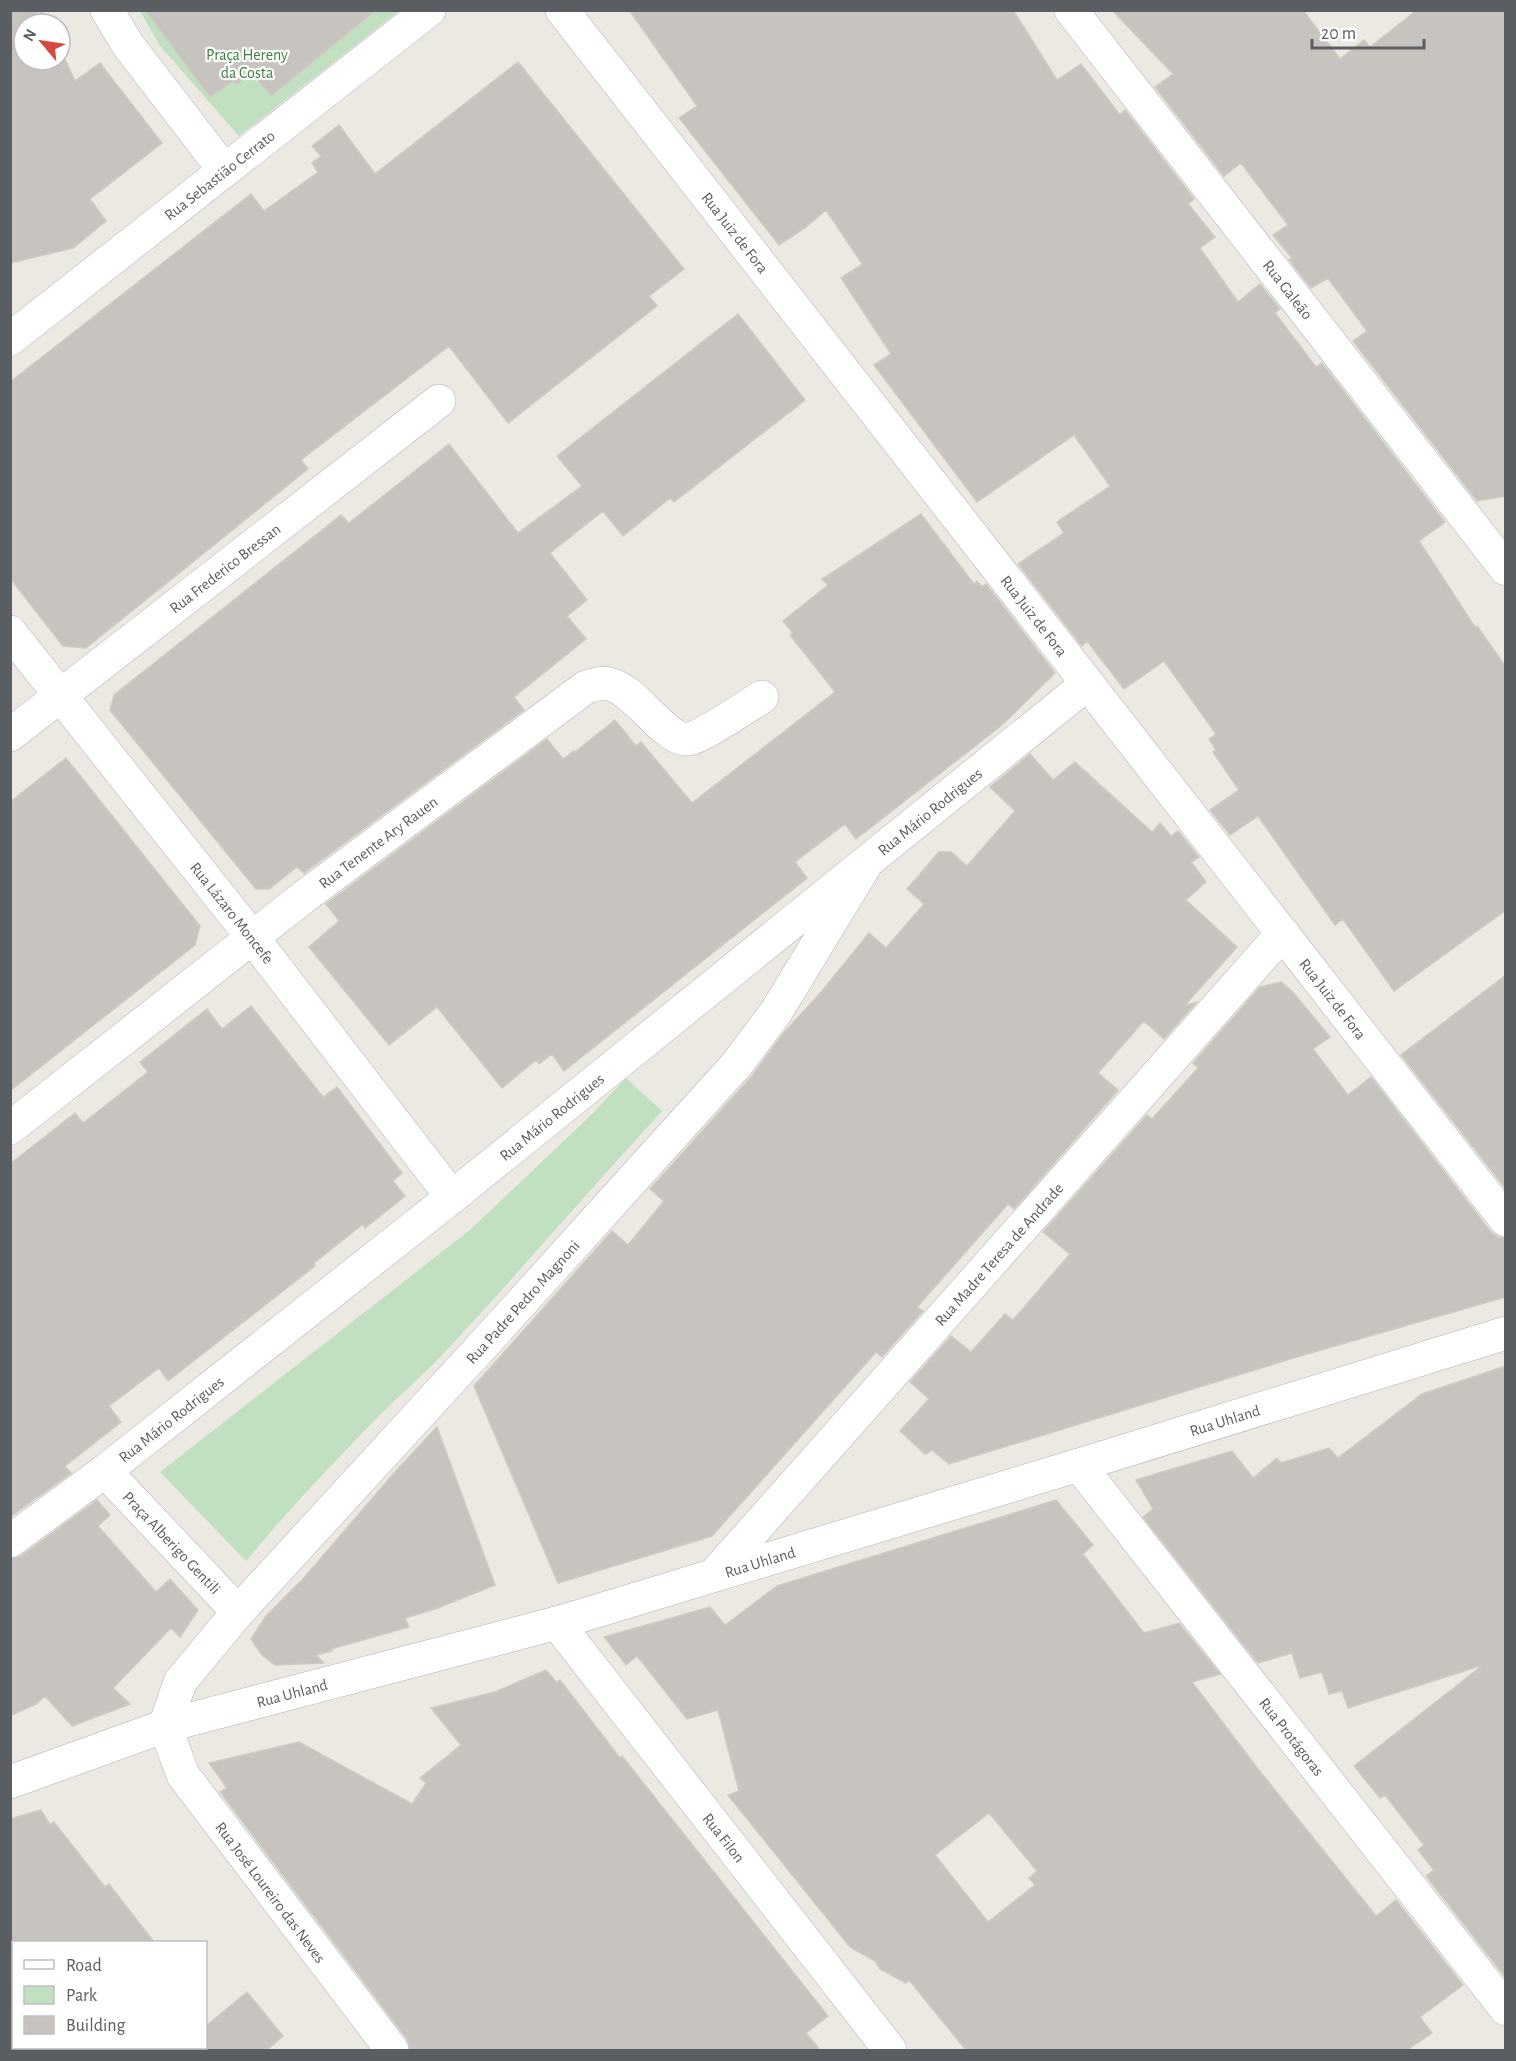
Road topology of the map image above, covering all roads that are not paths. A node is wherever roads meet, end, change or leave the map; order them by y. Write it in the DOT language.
graph roads {
  1 [pos="107,10"];
  2 [pos="429,10"];
  3 [pos="562,10"];
  4 [pos="1071,10"];
  5 [pos="224,170"];
  6 [pos="10,339"];
  7 [pos="439,401"];
  8 [pos="1506,569"];
  9 [pos="10,632"];
  10 [pos="1087,684"];
  11 [pos="60,695"];
  12 [pos="762,697"];
  13 [pos="10,735"];
  14 [pos="866,864"];
  15 [pos="1283,933"];
  16 [pos="252,937"];
  17 [pos="10,1128"];
  18 [pos="452,1197"];
  19 [pos="1506,1220"];
  20 [pos="1506,1333"];
  21 [pos="1079,1465"];
  22 [pos="105,1471"];
  23 [pos="10,1541"];
  24 [pos="714,1575"];
  25 [pos="238,1612"];
  26 [pos="557,1623"];
  27 [pos="165,1726"];
  28 [pos="10,1782"];
  29 [pos="1506,2008"];
  30 [pos="392,2050"];
  31 [pos="890,2050"];
  1 -- 5 [label="street"];
  2 -- 5 [label="street, Rua Sebastião Cerrato"];
  3 -- 10 [label="street, Rua Juiz de Fora"];
  4 -- 8 [label="street, Rua Galeão"];
  5 -- 6 [label="street, Rua Sebastião Cerrato"];
  7 -- 11 [label="street, Rua Frederico Bressan"];
  9 -- 11 [label="street, Rua Lázaro Moncefe"];
  10 -- 14 [label="street, Rua Mário Rodrigues"];
  10 -- 15 [label="street, Rua Juiz de Fora"];
  11 -- 13 [label="street, Rua Frederico Bressan"];
  11 -- 16 [label="street, Rua Lázaro Moncefe"];
  12 -- 16 [label="street, Rua Tenente Ary Rauen"];
  14 -- 18 [label="street, Rua Mário Rodrigues"];
  14 -- 25 [label="street, Rua Padre Pedro Magnoni"];
  15 -- 19 [label="street, Rua Juiz de Fora"];
  15 -- 24 [label="street, Rua Madre Teresa de Andrade"];
  16 -- 17 [label="street, Rua Tenente Ary Rauen"];
  16 -- 18 [label="street, Rua Lázaro Moncefe"];
  18 -- 22 [label="street, Rua Mário Rodrigues"];
  20 -- 21 [label="street, Rua Uhland"];
  21 -- 24 [label="street, Rua Uhland"];
  21 -- 29 [label="street, Rua Protágoras"];
  22 -- 23 [label="street, Rua Mário Rodrigues"];
  22 -- 25 [label="street, Praça Alberigo Gentili"];
  24 -- 26 [label="street, Rua Uhland"];
  25 -- 27 [label="street, Rua Padre Pedro Magnoni"];
  26 -- 27 [label="street, Rua Uhland"];
  26 -- 31 [label="street, Rua Filon"];
  27 -- 28 [label="street, Rua Uhland"];
  27 -- 30 [label="street, Rua José Loureiro das Neves"];
}
